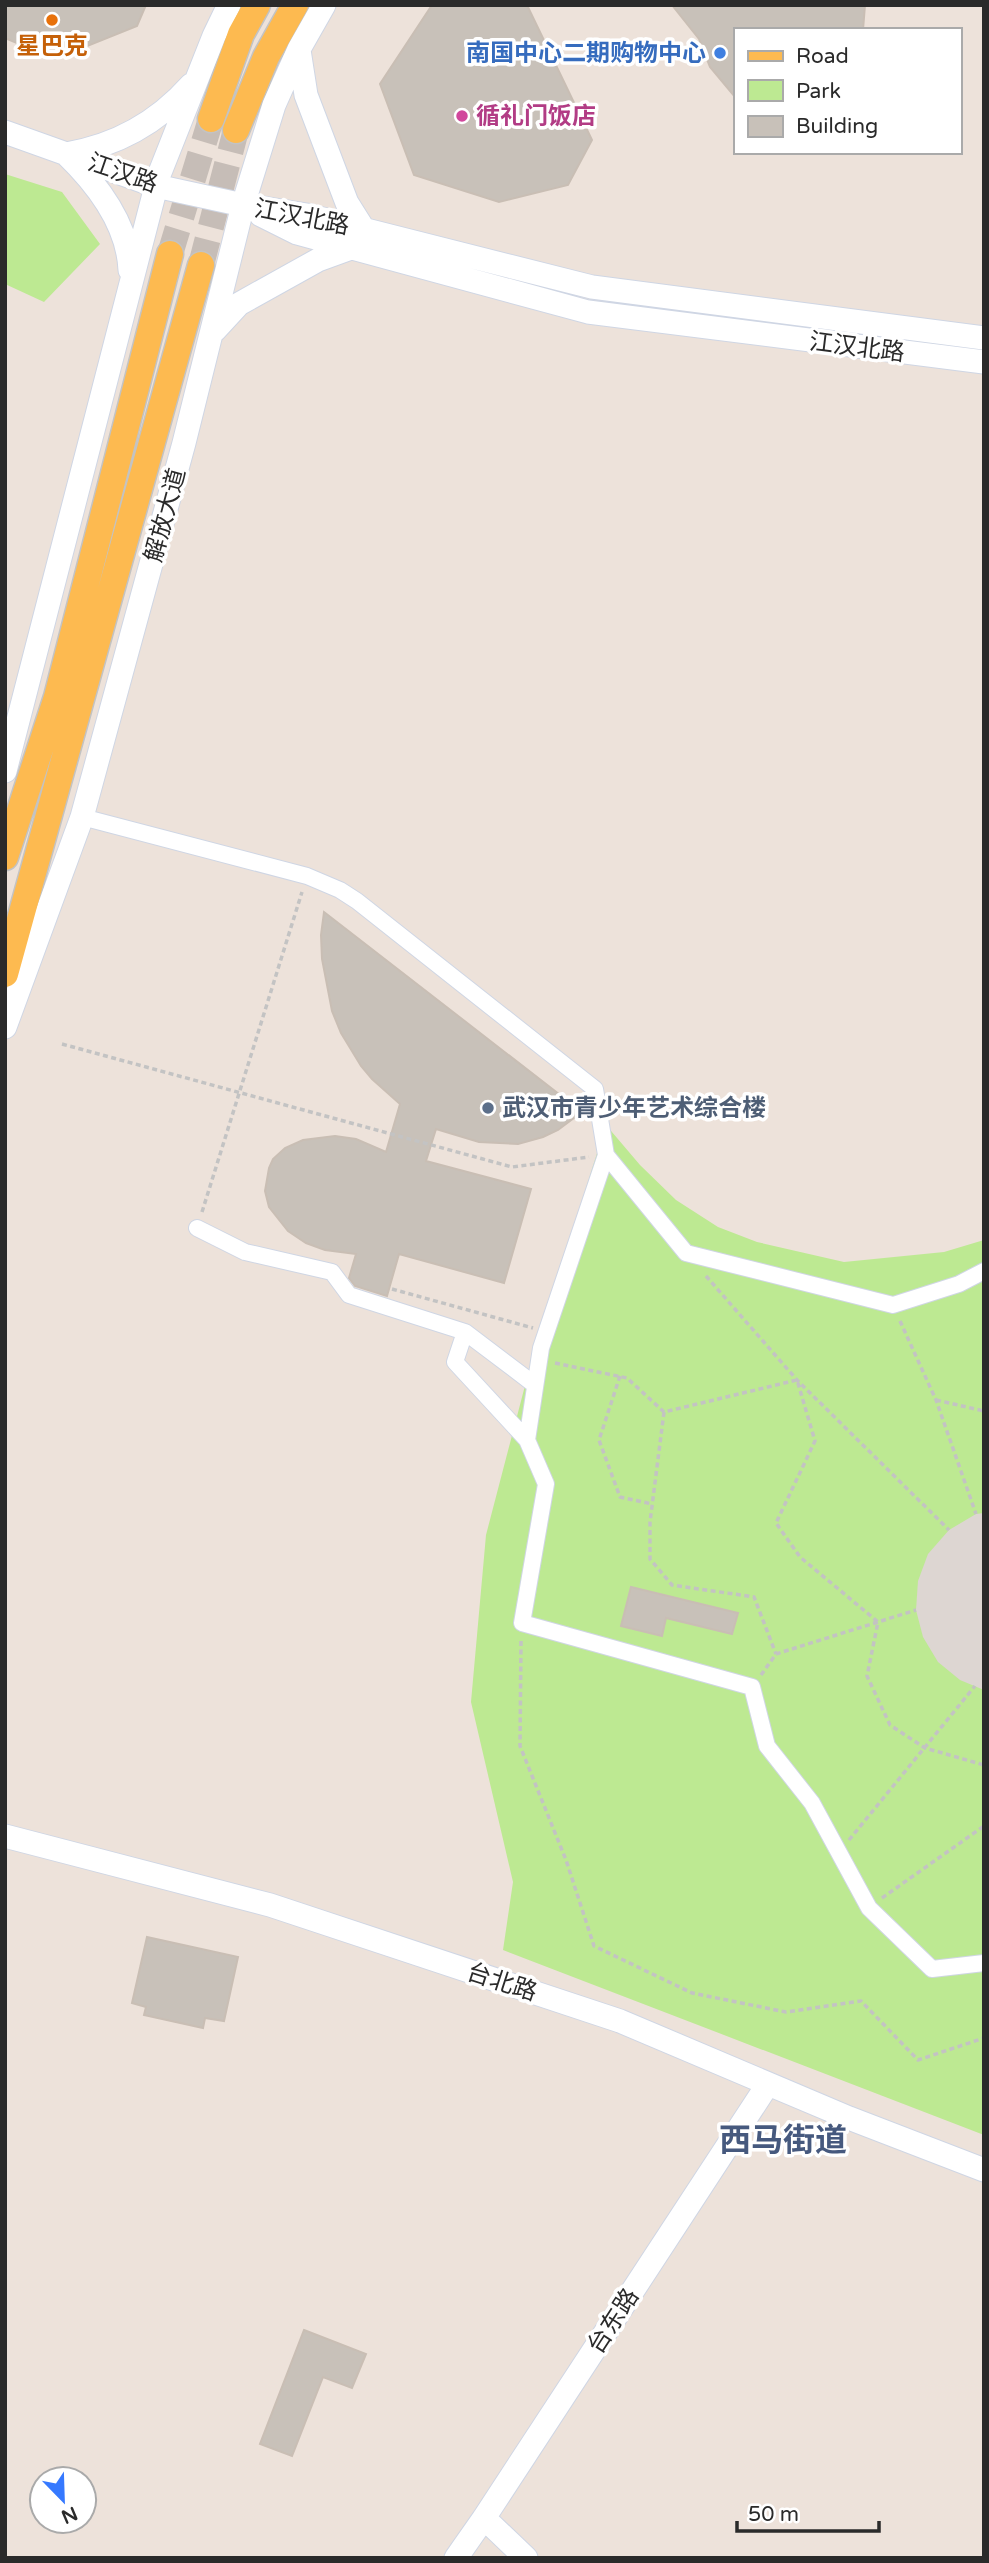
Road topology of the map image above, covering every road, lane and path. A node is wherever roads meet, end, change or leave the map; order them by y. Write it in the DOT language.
graph roads {
  1 [pos="229,5"];
  2 [pos="257,5"];
  3 [pos="295,5"];
  4 [pos="324,5"];
  5 [pos="299,50"];
  6 [pos="197,78"];
  7 [pos="211,119"];
  8 [pos="236,130"];
  9 [pos="5,132"];
  10 [pos="66,154"];
  11 [pos="156,186"];
  12 [pos="243,205"];
  13 [pos="357,239"];
  14 [pos="170,254"];
  15 [pos="201,265"];
  16 [pos="130,286"];
  17 [pos="211,335"];
  18 [pos="984,338"];
  19 [pos="984,362"];
  20 [pos="5,771"];
  21 [pos="82,817"];
  22 [pos="5,857"];
  23 [pos="307,876"];
  24 [pos="5,974"];
  25 [pos="5,1027"];
  26 [pos="62,1044"];
  27 [pos="239,1092"];
  28 [pos="606,1155"];
  29 [pos="197,1228"];
  30 [pos="686,1253"];
  31 [pos="984,1271"];
  32 [pos="386,1287"];
  33 [pos="893,1305"];
  34 [pos="465,1332"];
  35 [pos="546,1332"];
  36 [pos="539,1359"];
  37 [pos="620,1377"];
  38 [pos="797,1380"];
  39 [pos="535,1385"];
  40 [pos="936,1401"];
  41 [pos="984,1411"];
  42 [pos="664,1412"];
  43 [pos="527,1440"];
  44 [pos="652,1504"];
  45 [pos="976,1514"];
  46 [pos="949,1530"];
  47 [pos="916,1610"];
  48 [pos="878,1622"];
  49 [pos="522,1623"];
  50 [pos="776,1654"];
  51 [pos="975,1686"];
  52 [pos="752,1687"];
  53 [pos="925,1748"];
  54 [pos="984,1765"];
  55 [pos="984,1826"];
  56 [pos="5,1836"];
  57 [pos="839,1852"];
  58 [pos="869,1908"];
  59 [pos="984,1962"];
  60 [pos="984,2038"];
  61 [pos="768,2084"];
  62 [pos="984,2170"];
  63 [pos="484,2518"];
  64 [pos="456,2558"];
  65 [pos="526,2558"];
  1 -- 6 [label="main road"];
  2 -- 7 [label="main road"];
  3 -- 8 [label="main road"];
  4 -- 5 [label="main road, 解放大道"];
  5 -- 12 [label="main road, 解放大道"];
  5 -- 13 [label="main road"];
  6 -- 10 [label="main road"];
  6 -- 11 [label="main road"];
  9 -- 10 [label="main road, 江汉路"];
  10 -- 11 [label="main road, 江汉路"];
  10 -- 16 [label="main road"];
  11 -- 12 [label="main road, 江汉路"];
  11 -- 16 [label="main road"];
  12 -- 13 [label="main road, 江汉北路"];
  12 -- 17 [label="main road, 解放大道"];
  13 -- 17 [label="main road"];
  13 -- 18 [label="main road, 江汉北路"];
  13 -- 19 [label="main road, 江汉北路"];
  14 -- 22 [label="main road"];
  15 -- 24 [label="main road, 解放大道"];
  16 -- 20 [label="main road"];
  17 -- 21 [label="main road, 解放大道"];
  21 -- 23 [label="street"];
  21 -- 25 [label="main road, 解放大道"];
  23 -- 27 [label="path"];
  23 -- 28 [label="street"];
  26 -- 27 [label="path"];
  27 -- 28 [label="path"];
  27 -- 29 [label="path"];
  28 -- 30 [label="street"];
  28 -- 35 [label="street"];
  29 -- 34 [label="street"];
  30 -- 33 [label="street"];
  30 -- 38 [label="path"];
  31 -- 33 [label="street"];
  32 -- 35 [label="path"];
  33 -- 40 [label="path"];
  34 -- 39 [label="street"];
  34 -- 43 [label="street"];
  35 -- 36 [label="street"];
  36 -- 37 [label="path"];
  36 -- 39 [label="street"];
  37 -- 42 [label="path"];
  37 -- 44 [label="path"];
  38 -- 42 [label="path"];
  38 -- 46 [label="path"];
  38 -- 48 [label="path"];
  39 -- 43 [label="street"];
  40 -- 41 [label="path"];
  40 -- 45 [label="path"];
  42 -- 44 [label="path"];
  43 -- 49 [label="street"];
  44 -- 50 [label="path"];
  47 -- 48 [label="path"];
  48 -- 50 [label="path"];
  48 -- 53 [label="path"];
  49 -- 52 [label="street"];
  49 -- 60 [label="path"];
  50 -- 52 [label="path"];
  51 -- 53 [label="path"];
  52 -- 57 [label="street"];
  53 -- 54 [label="path"];
  53 -- 57 [label="path"];
  55 -- 58 [label="path"];
  56 -- 61 [label="main road, 台北路"];
  57 -- 58 [label="street"];
  58 -- 59 [label="street"];
  61 -- 62 [label="main road, 台北路"];
  61 -- 63 [label="main road, 台东路"];
  63 -- 64 [label="main road, 台东路"];
  63 -- 65 [label="main road"];
}
